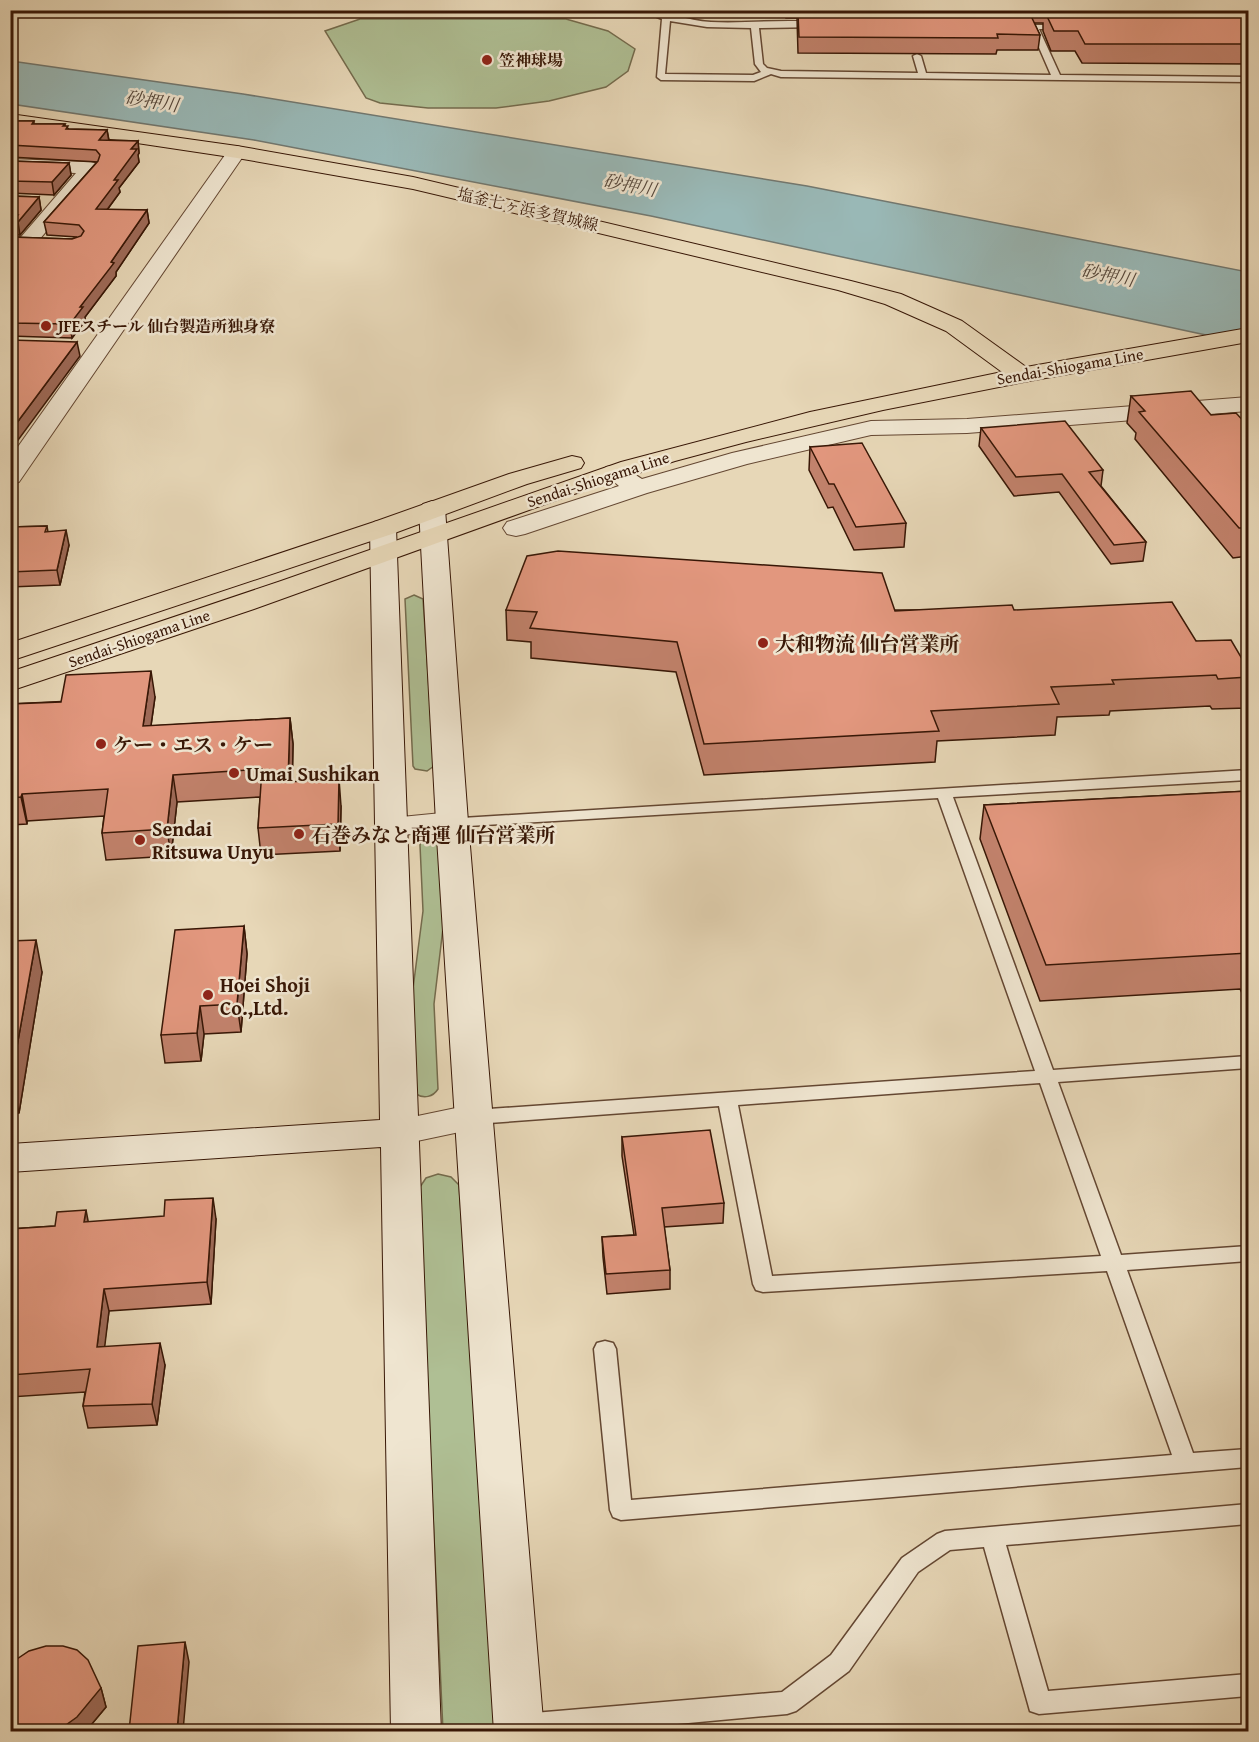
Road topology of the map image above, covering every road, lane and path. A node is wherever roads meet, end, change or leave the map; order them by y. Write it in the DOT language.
graph roads {
  1 [pos="645,10"];
  2 [pos="666,17"];
  3 [pos="755,24"];
  4 [pos="1038,24"];
  5 [pos="825,25"];
  6 [pos="999,26"];
  7 [pos="1078,27"];
  8 [pos="917,56"];
  9 [pos="771,71"];
  10 [pos="923,77"];
  11 [pos="1057,78"];
  12 [pos="1248,80"];
  13 [pos="10,119"];
  14 [pos="237,152"];
  15 [pos="10,165"];
  16 [pos="40,202"];
  17 [pos="61,203"];
  18 [pos="18,242"];
  19 [pos="55,244"];
  20 [pos="1248,322"];
  21 [pos="1248,335"];
  22 [pos="1013,368"];
  23 [pos="1248,404"];
  24 [pos="972,406"];
  25 [pos="871,428"];
  26 [pos="615,472"];
  27 [pos="10,477"];
  28 [pos="638,488"];
  29 [pos="432,523"];
  30 [pos="516,528"];
  31 [pos="383,541"];
  32 [pos="10,653"];
  33 [pos="10,682"];
  34 [pos="1248,775"];
  35 [pos="944,793"];
  36 [pos="452,822"];
  37 [pos="392,826"];
  38 [pos="1248,1062"];
  39 [pos="1047,1076"];
  40 [pos="727,1099"];
  41 [pos="475,1117"];
  42 [pos="398,1132"];
  43 [pos="10,1158"];
  44 [pos="1248,1253"];
  45 [pos="1114,1263"];
  46 [pos="605,1349"];
  47 [pos="1248,1458"];
  48 [pos="1186,1464"];
  49 [pos="1248,1514"];
  50 [pos="992,1536"];
  51 [pos="1248,1685"];
  52 [pos="519,1729"];
  53 [pos="416,1731"];
  1 -- 2 [label="lane"];
  2 -- 3 [label="lane"];
  2 -- 9 [label="lane"];
  3 -- 5 [label="lane"];
  3 -- 9 [label="lane"];
  4 -- 6 [label="lane"];
  4 -- 7 [label="lane"];
  4 -- 11 [label="lane"];
  8 -- 10 [label="lane"];
  9 -- 10 [label="lane"];
  10 -- 11 [label="lane"];
  11 -- 12 [label="lane"];
  13 -- 14 [label="main road, 塩釜七ヶ浜多賀城線"];
  14 -- 22 [label="main road, 塩釜七ヶ浜多賀城線"];
  14 -- 27 [label="street"];
  15 -- 17 [label="street"];
  16 -- 17 [label="street"];
  17 -- 18 [label="street"];
  18 -- 19 [label="street"];
  20 -- 22 [label="main road, Sendai-Shiogama Line"];
  21 -- 22 [label="main road, Sendai-Shiogama Line"];
  22 -- 26 [label="main road, Sendai-Shiogama Line"];
  22 -- 29 [label="main road, Sendai-Shiogama Line"];
  23 -- 25 [label="street"];
  24 -- 25 [label="street"];
  25 -- 28 [label="street"];
  26 -- 28 [label="street"];
  26 -- 29 [label="main road, Sendai-Shiogama Line"];
  28 -- 30 [label="street"];
  29 -- 31 [label="main road, Sendai-Shiogama Line"];
  29 -- 36 [label="street"];
  31 -- 32 [label="main road, Sendai-Shiogama Line"];
  31 -- 33 [label="main road, Sendai-Shiogama Line"];
  31 -- 37 [label="street"];
  34 -- 35 [label="lane"];
  35 -- 36 [label="lane"];
  35 -- 39 [label="lane"];
  36 -- 37 [label="street"];
  36 -- 41 [label="street"];
  37 -- 42 [label="street"];
  38 -- 39 [label="lane"];
  39 -- 40 [label="lane"];
  39 -- 45 [label="lane"];
  40 -- 41 [label="lane"];
  40 -- 45 [label="lane"];
  41 -- 42 [label="street"];
  41 -- 52 [label="street"];
  42 -- 43 [label="street"];
  42 -- 53 [label="street"];
  44 -- 45 [label="lane"];
  45 -- 48 [label="lane"];
  46 -- 48 [label="lane"];
  47 -- 48 [label="lane"];
  49 -- 50 [label="lane"];
  50 -- 51 [label="lane"];
  50 -- 52 [label="lane"];
}
